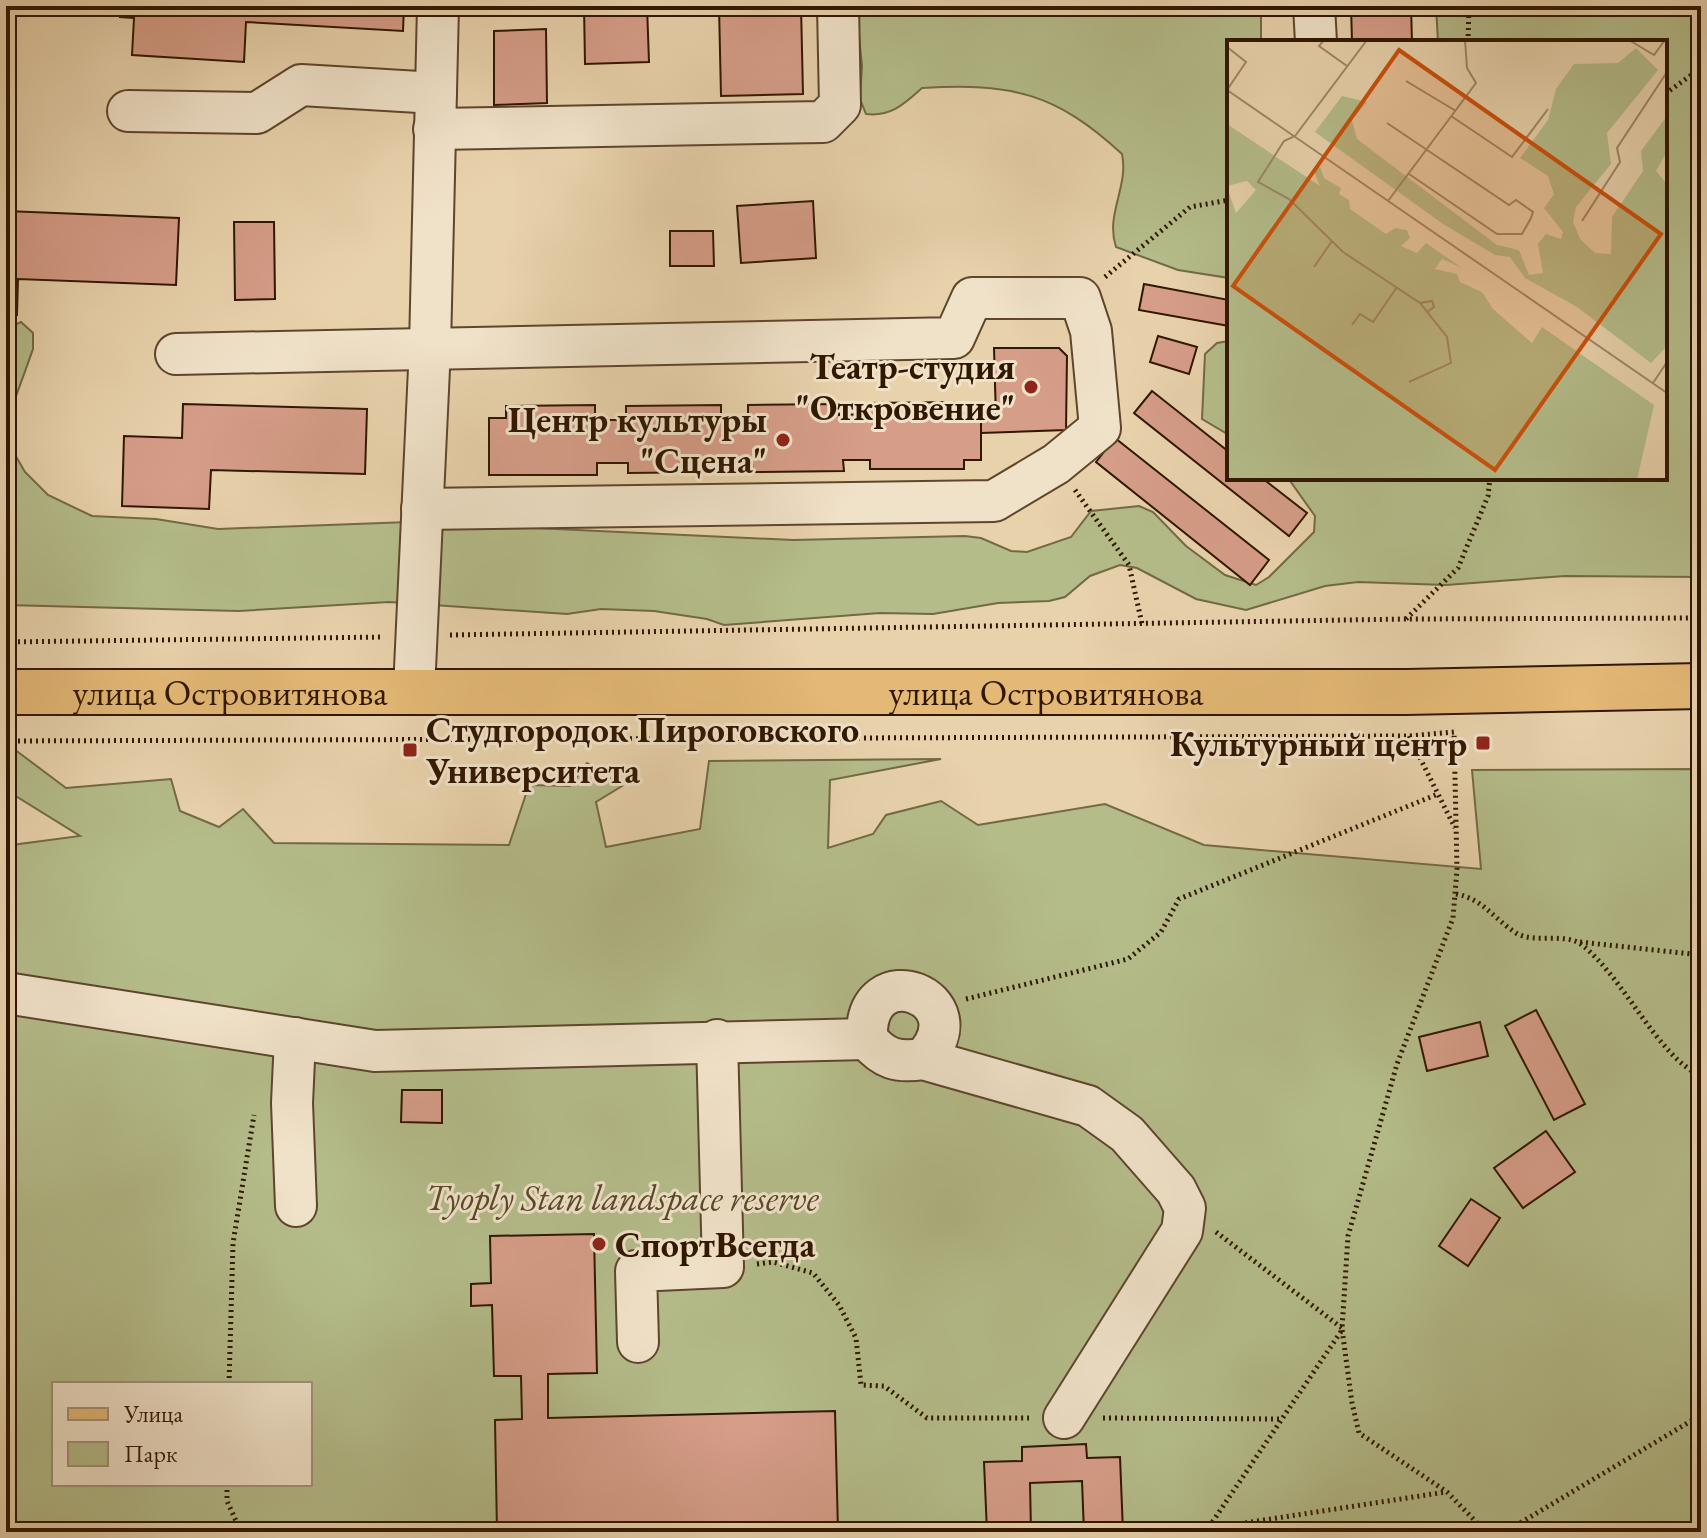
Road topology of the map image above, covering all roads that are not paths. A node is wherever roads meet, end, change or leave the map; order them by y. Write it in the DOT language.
graph roads {
  1 [pos="438,6"];
  2 [pos="838,6"];
  3 [pos="1314,6"];
  4 [pos="1316,40"];
  5 [pos="128,111"];
  6 [pos="435,111"];
  7 [pos="430,347"];
  8 [pos="176,354"];
  9 [pos="422,509"];
  10 [pos="1701,686"];
  11 [pos="414,690"];
  12 [pos="6,692"];
  13 [pos="6,993"];
  14 [pos="295,1038"];
  15 [pos="867,1039"];
  16 [pos="717,1040"];
  17 [pos="923,1059"];
  18 [pos="296,1206"];
  19 [pos="638,1342"];
  20 [pos="1064,1418"];
  1 -- 6 [label="lane"];
  2 -- 6 [label="lane"];
  3 -- 4 [label="lane"];
  5 -- 6 [label="lane"];
  6 -- 7 [label="lane"];
  7 -- 8 [label="lane"];
  7 -- 9 [label="lane"];
  7 -- 9 [label="lane"];
  9 -- 11 [label="lane"];
  10 -- 11 [label="main road, улица Островитянова"];
  11 -- 12 [label="main road, улица Островитянова"];
  13 -- 14 [label="lane"];
  14 -- 16 [label="lane"];
  14 -- 18 [label="lane"];
  15 -- 16 [label="lane"];
  15 -- 17 [label="lane"];
  15 -- 17 [label="lane"];
  16 -- 19 [label="lane"];
  17 -- 20 [label="lane"];
}
